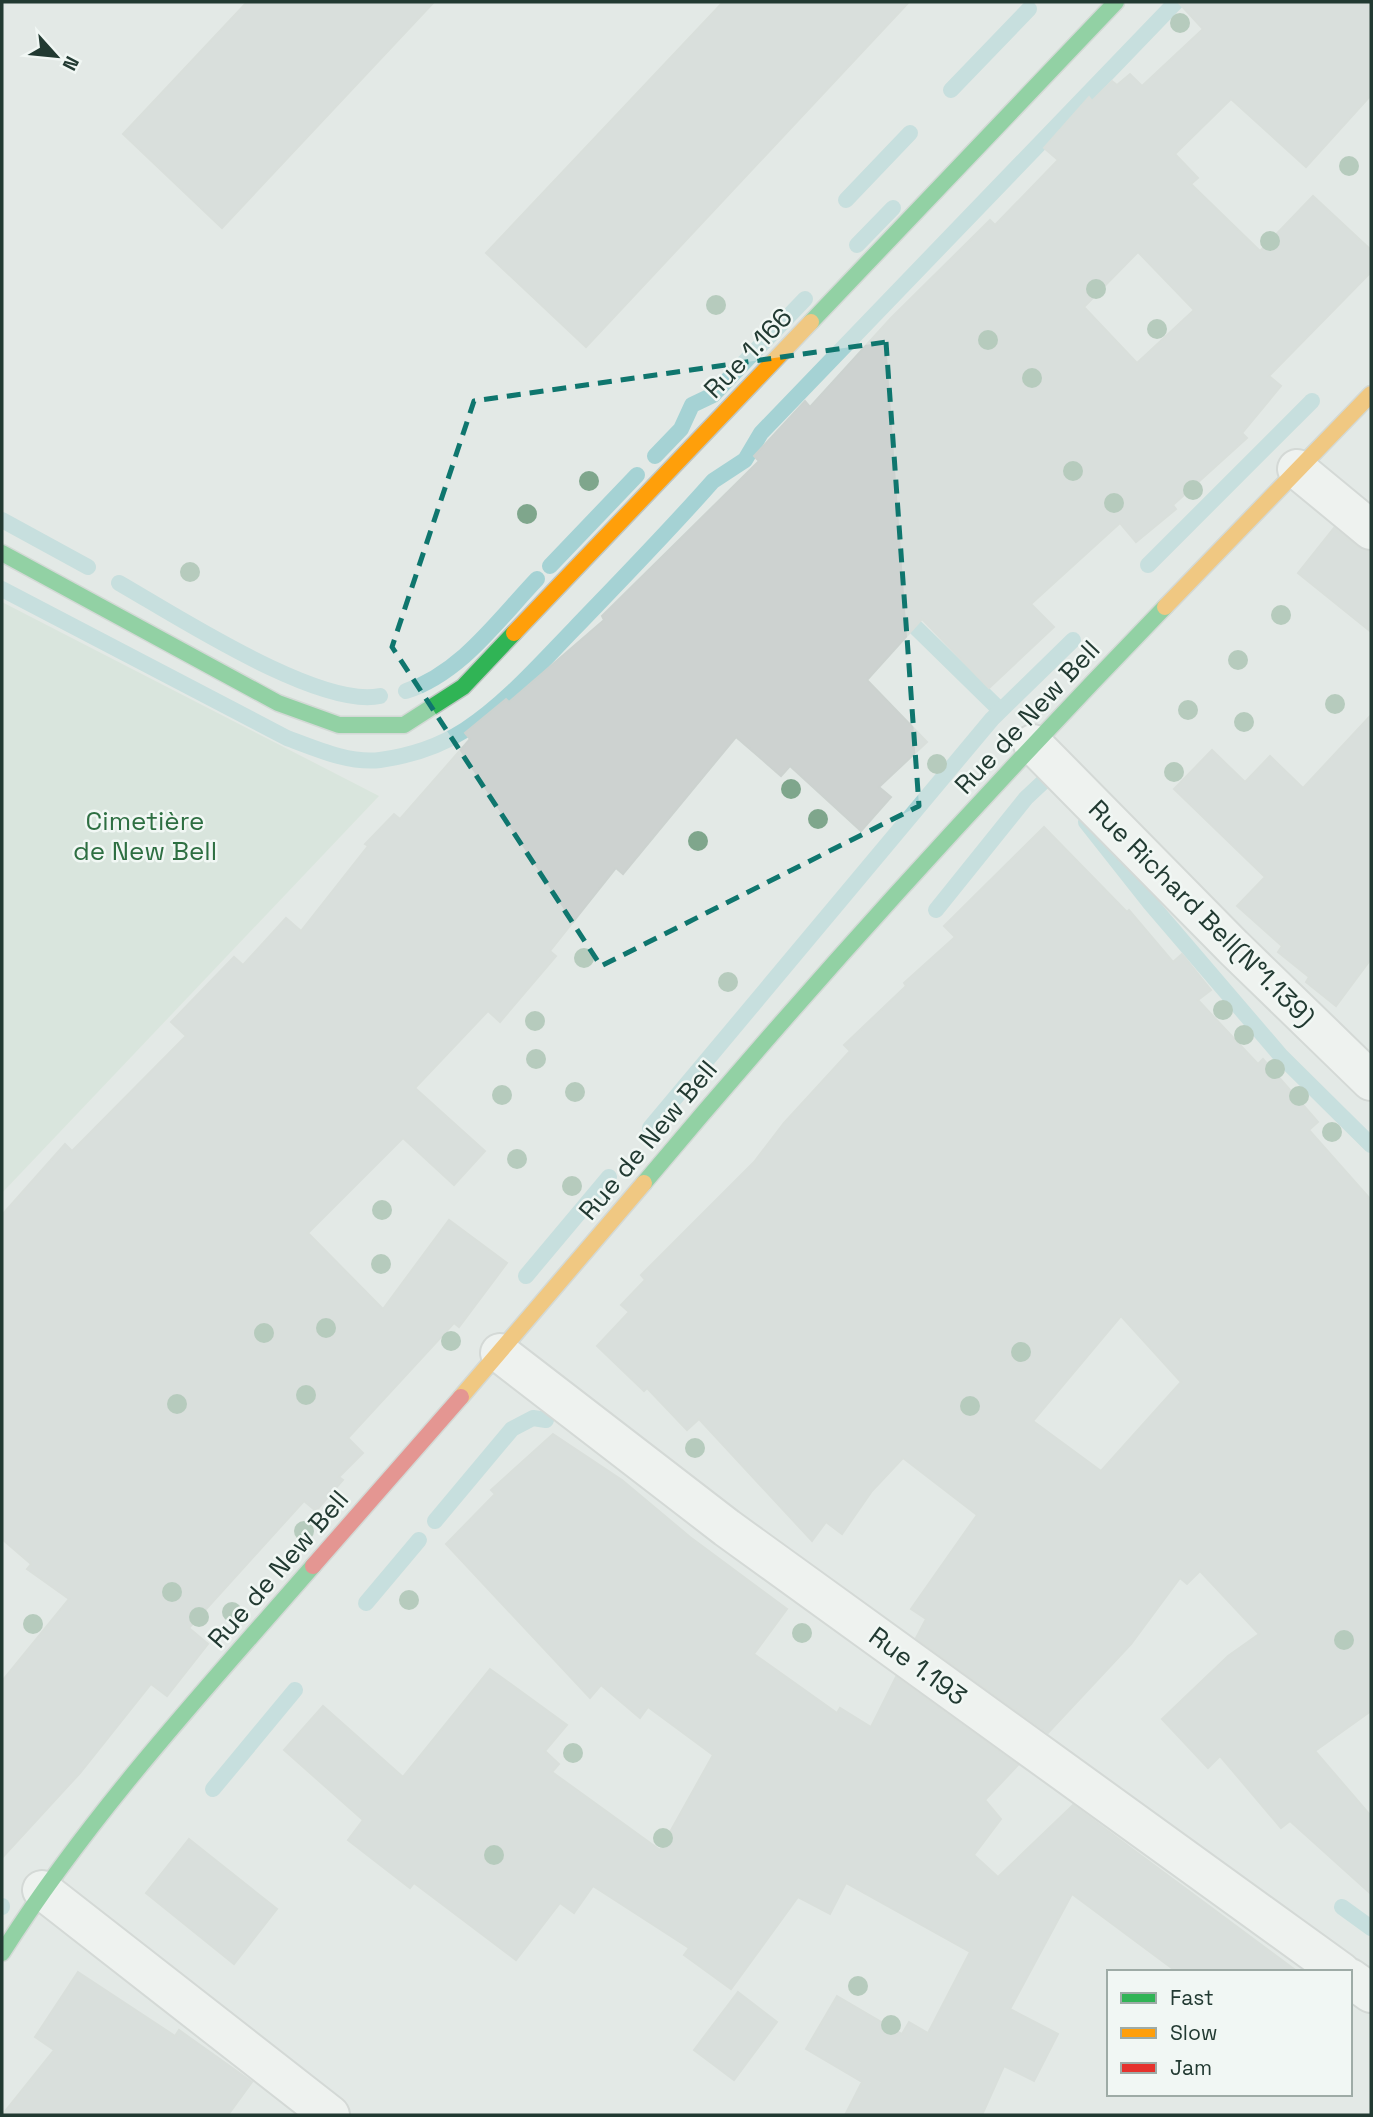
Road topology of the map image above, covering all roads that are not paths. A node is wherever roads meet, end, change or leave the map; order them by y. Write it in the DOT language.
graph roads {
  1 [pos="1116,2"];
  2 [pos="1371,394"];
  3 [pos="1297,469"];
  4 [pos="1371,530"];
  5 [pos="2,553"];
  6 [pos="1033,744"];
  7 [pos="1371,1081"];
  8 [pos="500,1353"];
  9 [pos="42,1890"];
  10 [pos="2,1953"];
  11 [pos="1338,1970"];
  12 [pos="1352,1979"];
  13 [pos="1371,1993"];
  14 [pos="330,2115"];
  1 -- 5 [label="main road, Rue 1.166"];
  2 -- 3 [label="main road, Rue de New Bell"];
  3 -- 4 [label="street"];
  3 -- 6 [label="main road, Rue de New Bell"];
  6 -- 7 [label="street, Rue Richard Bell(N°1.139)"];
  6 -- 8 [label="main road, Rue de New Bell"];
  8 -- 9 [label="main road, Rue de New Bell"];
  8 -- 11 [label="street, Rue 1.193"];
  9 -- 10 [label="main road, Rue de New Bell"];
  9 -- 14 [label="street"];
  12 -- 13 [label="street"];
}
